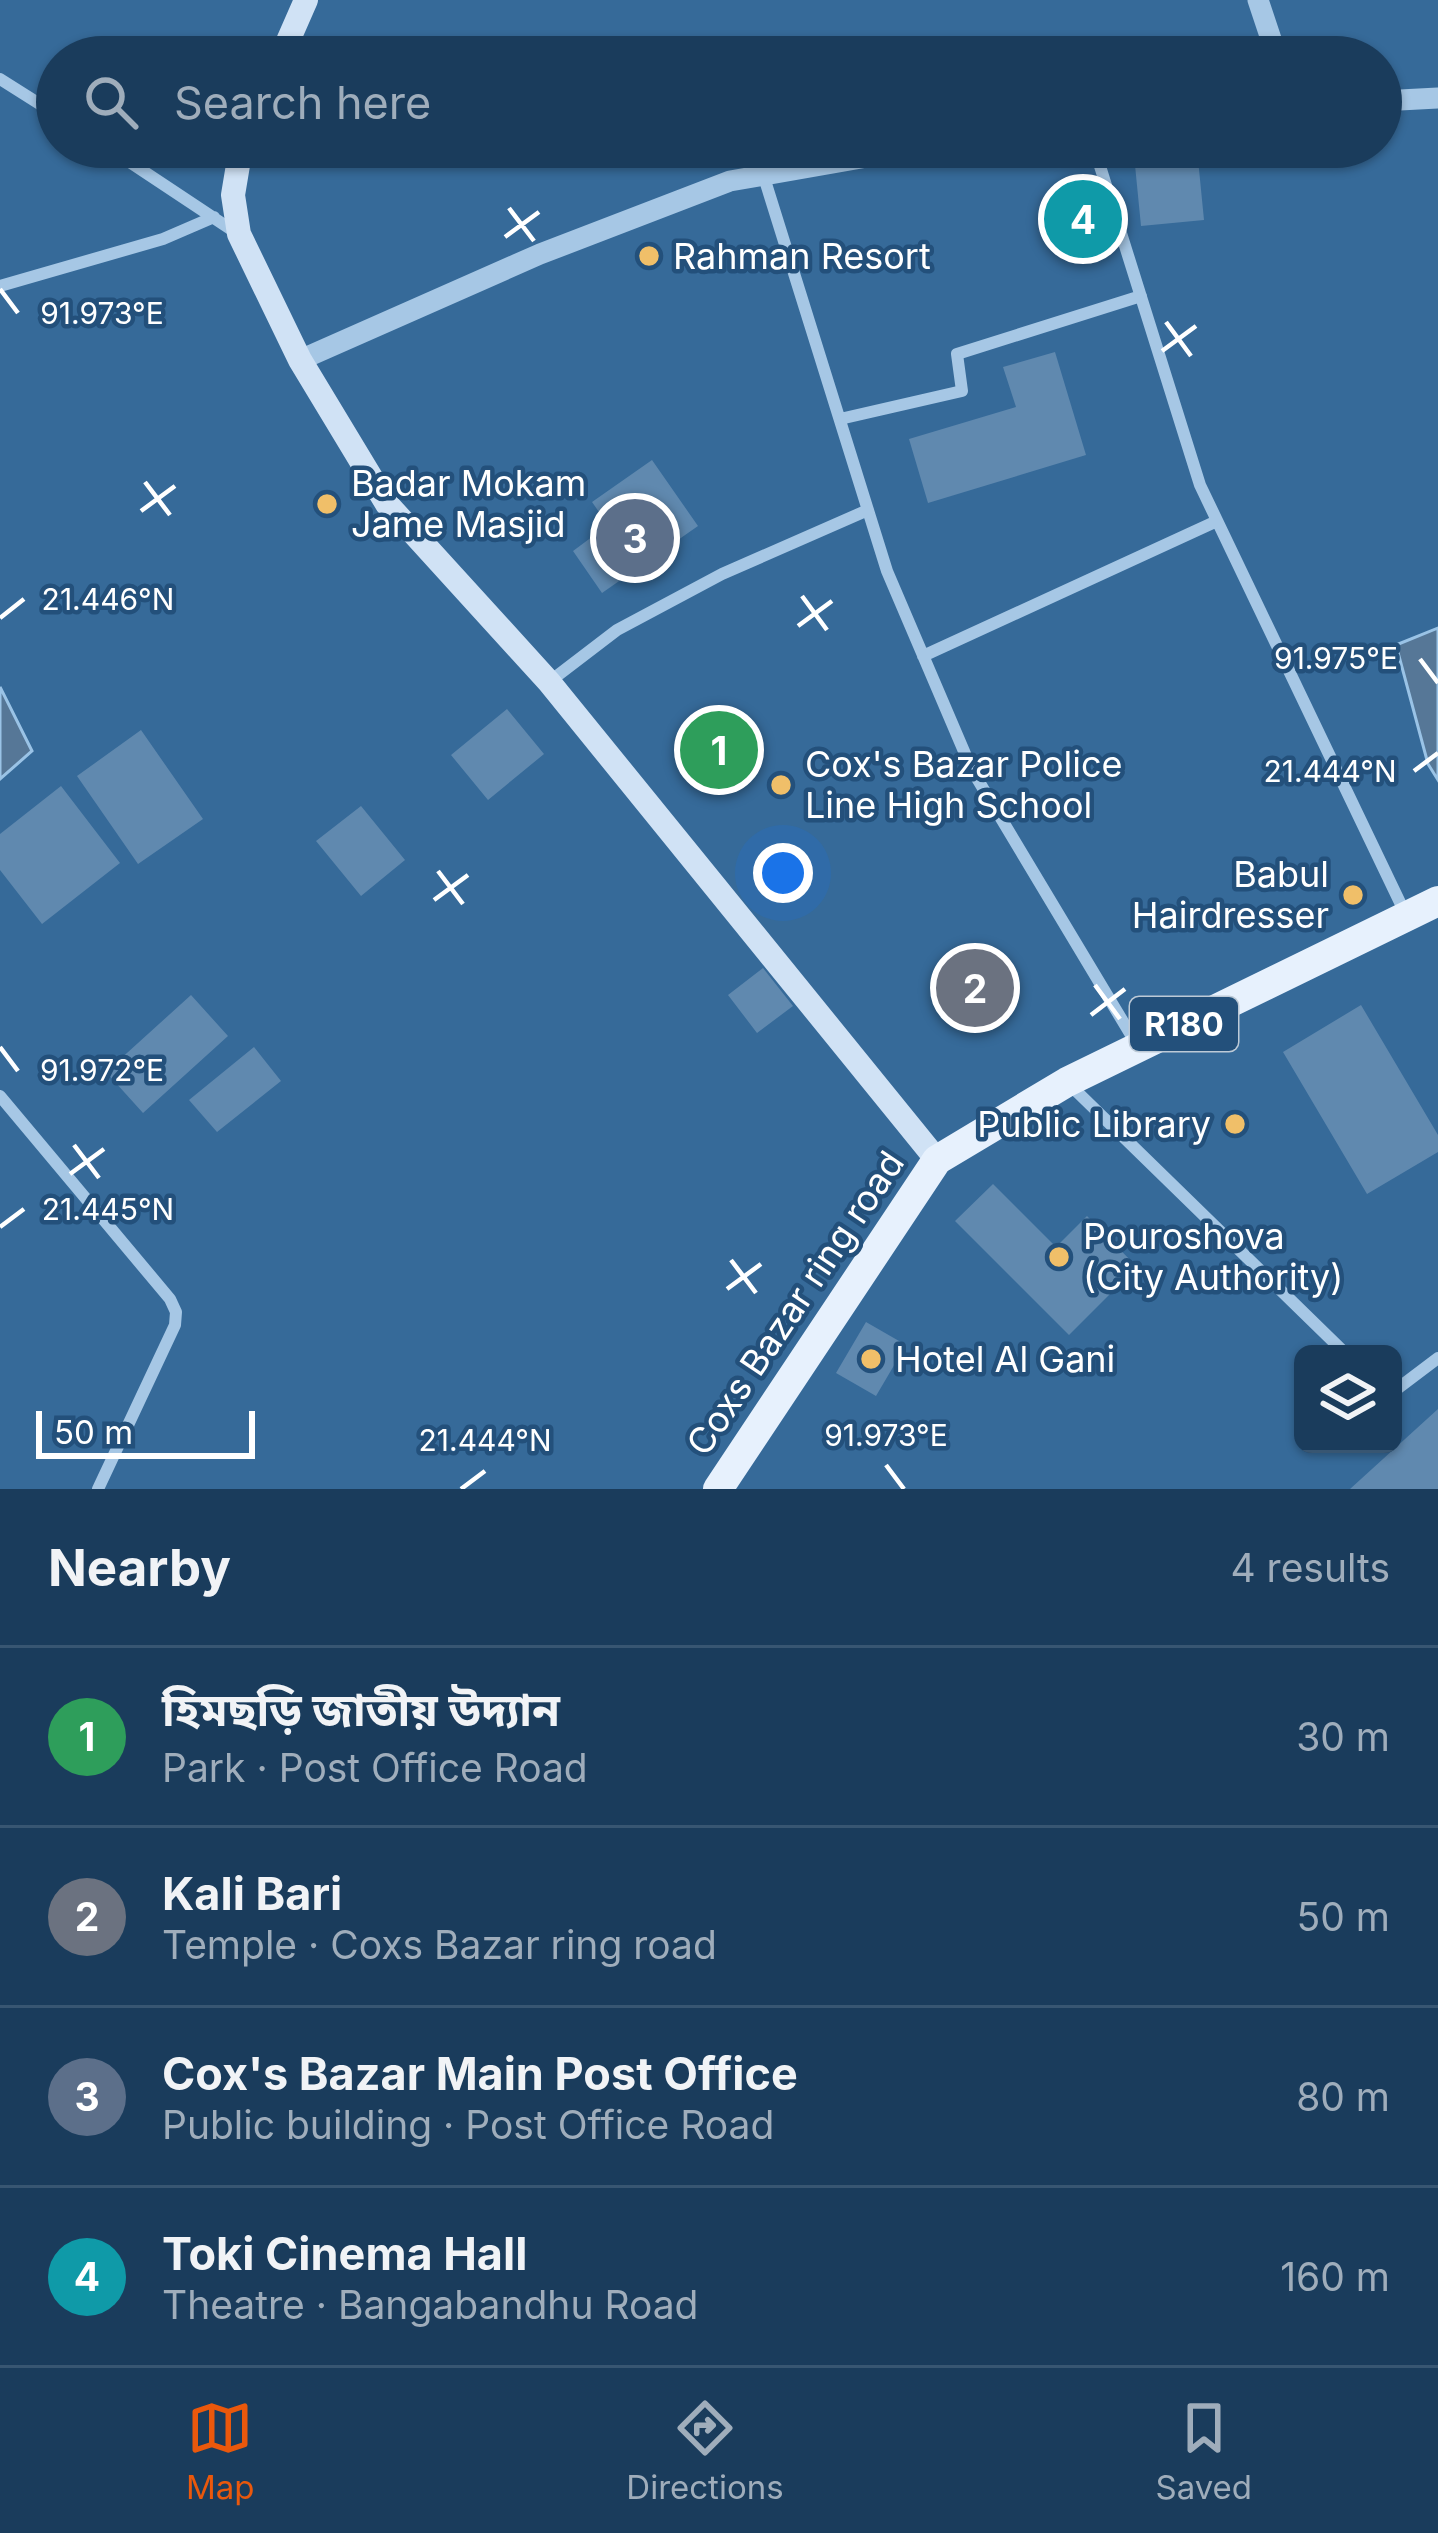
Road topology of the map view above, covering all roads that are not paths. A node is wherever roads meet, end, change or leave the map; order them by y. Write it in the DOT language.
graph roads {
  1 [pos="306,0"];
  2 [pos="1258,0"];
  3 [pos="290,36"];
  4 [pos="1270,36"];
  5 [pos="0,79"];
  6 [pos="1438,98"];
  7 [pos="1402,100"];
  8 [pos="36,102"];
  9 [pos="139,168"];
  10 [pos="238,168"];
  11 [pos="803,168"];
  12 [pos="1101,168"];
  13 [pos="763,175"];
  14 [pos="214,217"];
  15 [pos="239,234"];
  16 [pos="0,286"];
  17 [pos="1141,296"];
  18 [pos="299,359"];
  19 [pos="840,418"];
  20 [pos="868,510"];
  21 [pos="1217,521"];
  22 [pos="923,656"];
  23 [pos="549,682"];
  24 [pos="1438,901"];
  25 [pos="1407,916"];
  26 [pos="1138,1046"];
  27 [pos="1067,1082"];
  28 [pos="0,1096"];
  29 [pos="937,1160"];
  30 [pos="1337,1345"];
  31 [pos="1438,1358"];
  32 [pos="1402,1384"];
  33 [pos="98,1489"];
  34 [pos="719,1489"];
  1 -- 3 [label="main road"];
  2 -- 4 [label="street"];
  5 -- 8 [label="street"];
  6 -- 7 [label="street"];
  9 -- 14 [label="street"];
  10 -- 15 [label="main road"];
  11 -- 13 [label="street"];
  12 -- 17 [label="street"];
  13 -- 18 [label="street"];
  13 -- 19 [label="street"];
  14 -- 15 [label="street"];
  14 -- 16 [label="street"];
  15 -- 18 [label="main road"];
  17 -- 19 [label="street"];
  17 -- 21 [label="street"];
  18 -- 23 [label="main road"];
  19 -- 20 [label="street"];
  20 -- 22 [label="street"];
  20 -- 23 [label="street"];
  21 -- 22 [label="street"];
  21 -- 25 [label="street"];
  22 -- 26 [label="street"];
  23 -- 29 [label="main road"];
  24 -- 25 [label="main road, R180"];
  25 -- 26 [label="main road, R180"];
  26 -- 27 [label="main road, R180"];
  27 -- 29 [label="main road, R180"];
  27 -- 30 [label="street"];
  28 -- 33 [label="street"];
  29 -- 34 [label="main road, Coxs Bazar ring road / R180"];
  31 -- 32 [label="street"];
}
